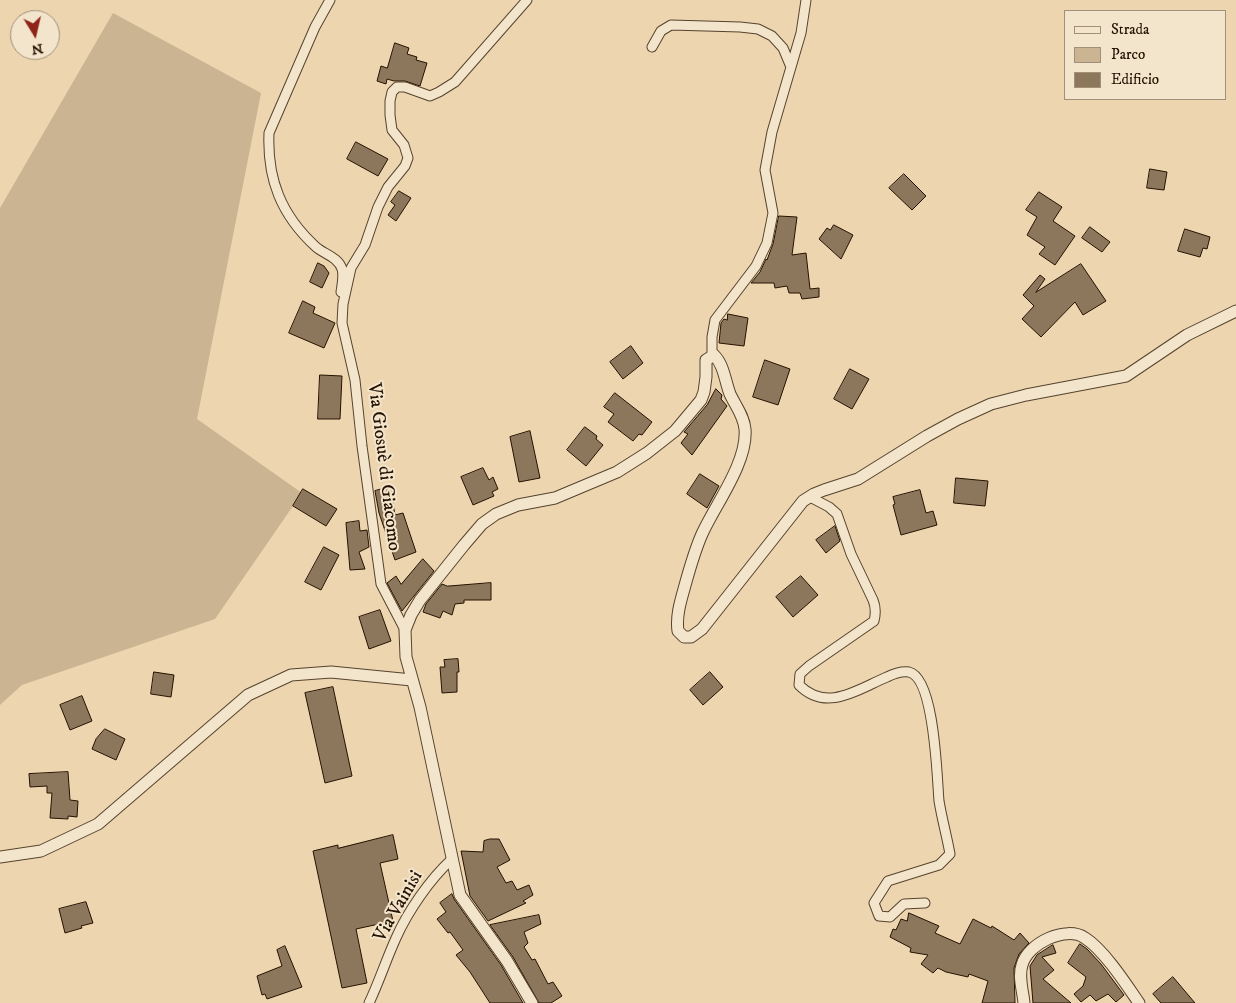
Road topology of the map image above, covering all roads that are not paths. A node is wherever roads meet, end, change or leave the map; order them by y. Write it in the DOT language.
graph roads {
  1 [pos="330,0"];
  2 [pos="527,0"];
  3 [pos="806,0"];
  4 [pos="652,47"];
  5 [pos="791,67"];
  6 [pos="343,304"];
  7 [pos="1236,311"];
  8 [pos="712,355"];
  9 [pos="810,497"];
  10 [pos="405,630"];
  11 [pos="412,680"];
  12 [pos="0,857"];
  13 [pos="452,859"];
  14 [pos="926,903"];
  15 [pos="369,1003"];
  16 [pos="532,1003"];
  17 [pos="1024,1003"];
  18 [pos="1139,1003"];
  1 -- 6 [label="street, Via Giosuè di Giacomo"];
  2 -- 6 [label="street, Via Giosuè di Giacomo"];
  3 -- 5 [label="street"];
  4 -- 5 [label="street"];
  5 -- 8 [label="street"];
  6 -- 10 [label="street, Via Giosuè di Giacomo"];
  7 -- 9 [label="street"];
  8 -- 9 [label="street"];
  8 -- 10 [label="street"];
  9 -- 14 [label="street"];
  10 -- 11 [label="street"];
  11 -- 12 [label="street"];
  11 -- 13 [label="street"];
  13 -- 15 [label="street, Via Vainisi"];
  13 -- 16 [label="street"];
  17 -- 18 [label="street"];
}
